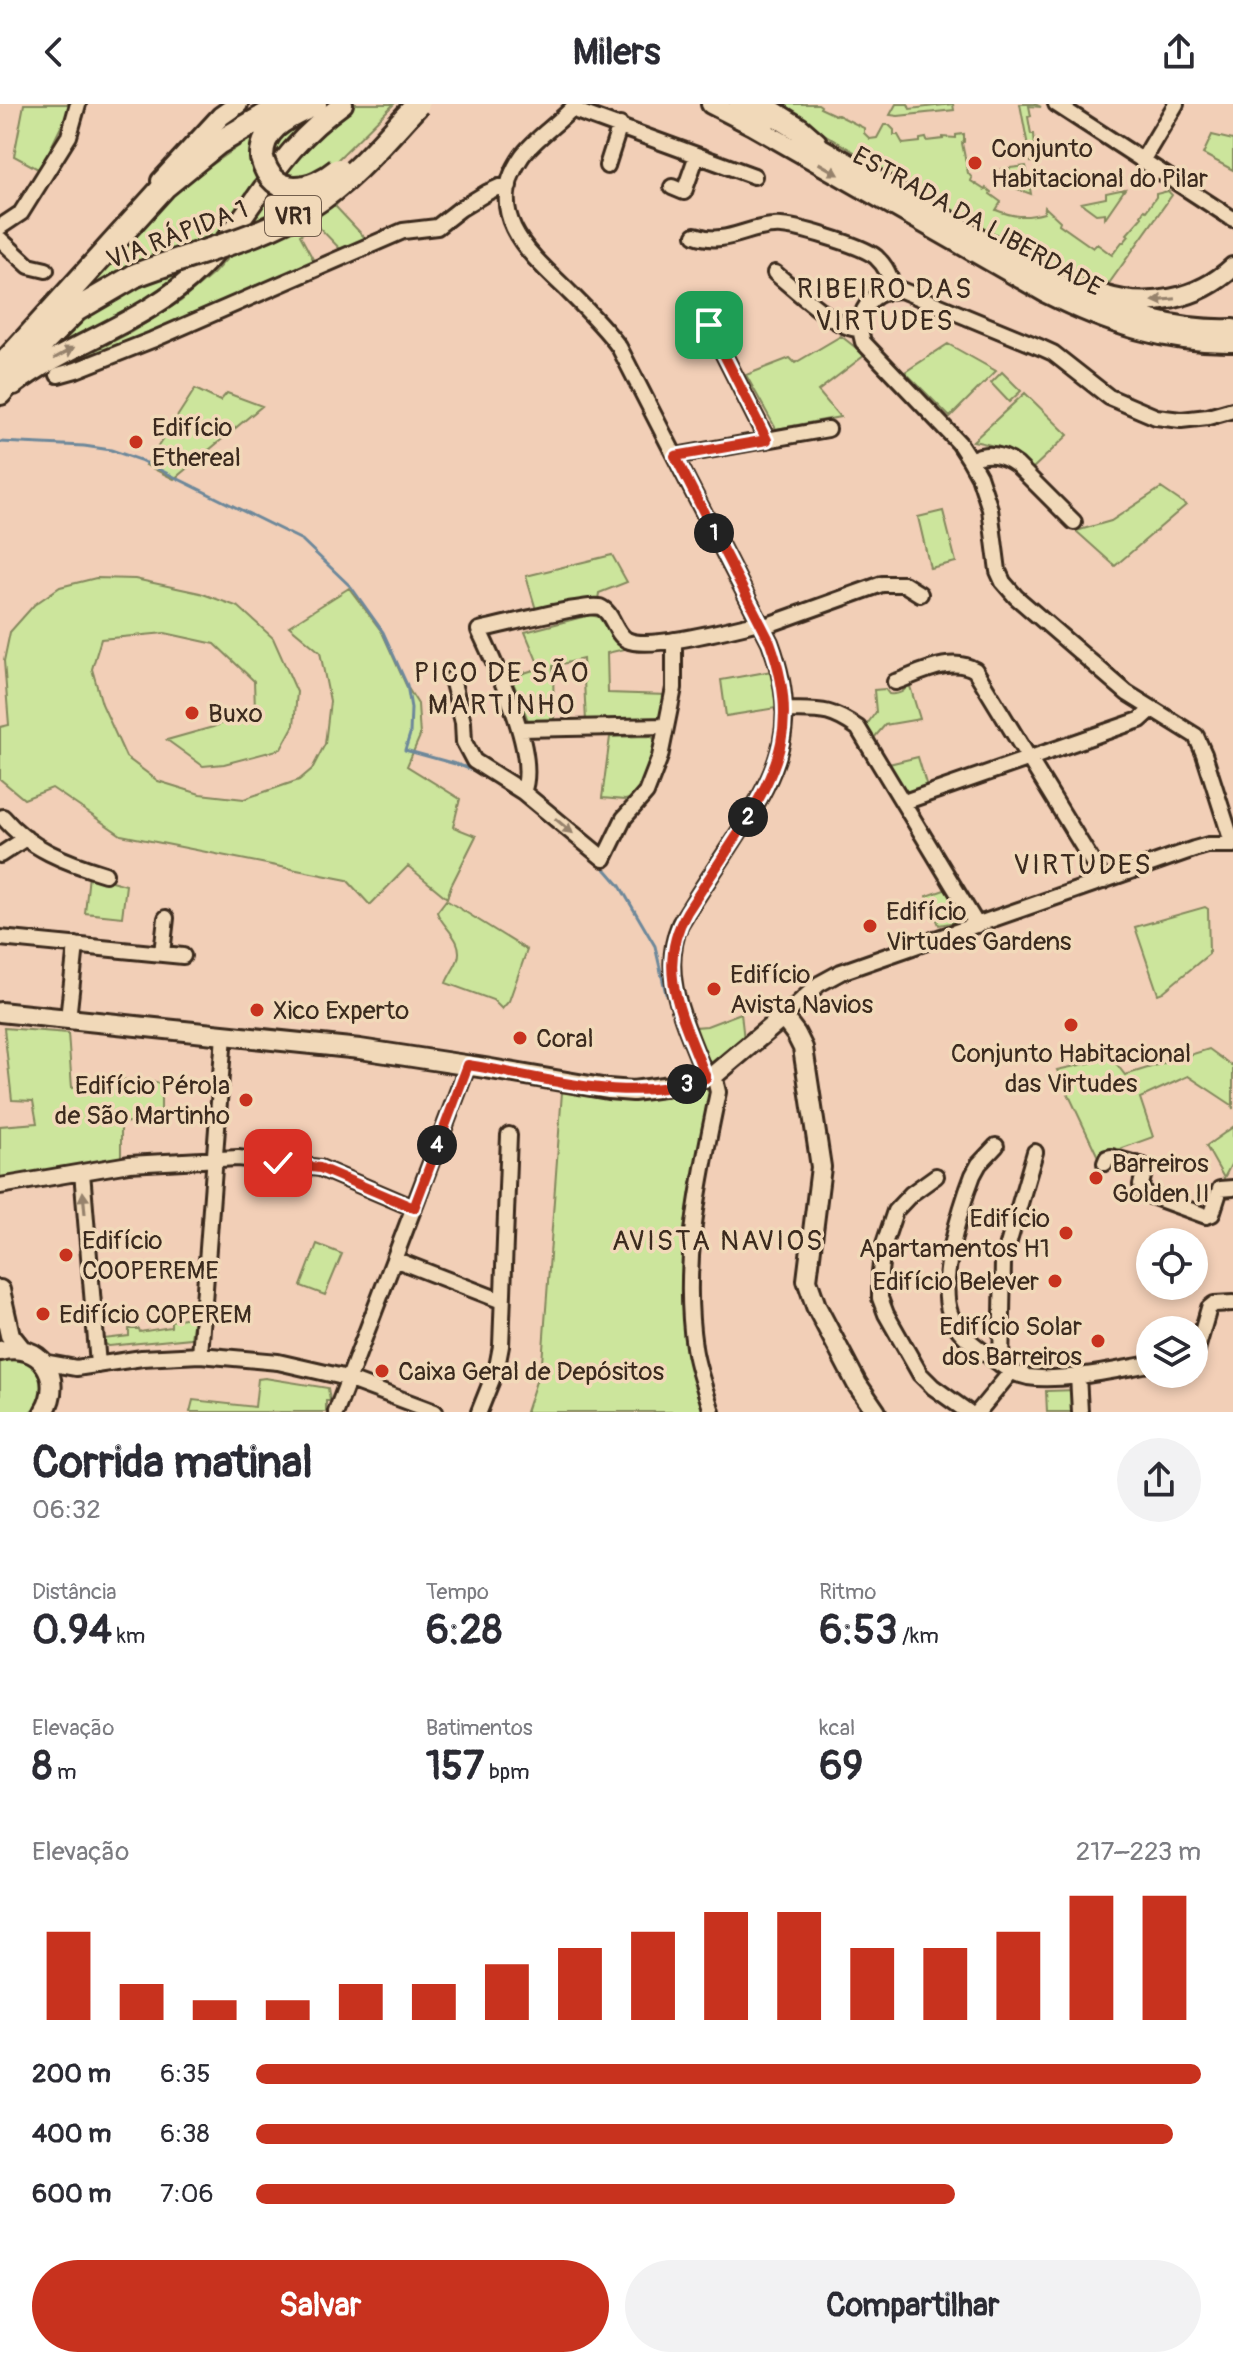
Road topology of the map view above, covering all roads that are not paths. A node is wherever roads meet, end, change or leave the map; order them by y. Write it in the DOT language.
graph roads {
  1 [pos="78,104"];
  2 [pos="238,104"];
  3 [pos="285,104"];
  4 [pos="315,104"];
  5 [pos="343,104"];
  6 [pos="404,104"];
  7 [pos="418,104"];
  8 [pos="711,104"];
  9 [pos="739,104"];
  10 [pos="759,104"];
  11 [pos="1056,104"];
  12 [pos="1176,104"];
  13 [pos="574,106"];
  14 [pos="620,125"];
  15 [pos="815,143"];
  16 [pos="697,155"];
  17 [pos="1142,161"];
  18 [pos="607,166"];
  19 [pos="754,176"];
  20 [pos="672,187"];
  21 [pos="508,193"];
  22 [pos="139,213"];
  23 [pos="1232,217"];
  24 [pos="0,227"];
  25 [pos="695,235"];
  26 [pos="0,239"];
  27 [pos="1233,267"];
  28 [pos="46,270"];
  29 [pos="775,273"];
  30 [pos="1051,278"];
  31 [pos="893,290"];
  32 [pos="66,295"];
  33 [pos="709,325"];
  34 [pos="860,329"];
  35 [pos="1233,329"];
  36 [pos="1233,342"];
  37 [pos="0,346"];
  38 [pos="0,368"];
  39 [pos="58,375"];
  40 [pos="0,395"];
  41 [pos="1233,410"];
  42 [pos="828,429"];
  43 [pos="767,440"];
  44 [pos="675,456"];
  45 [pos="970,460"];
  46 [pos="1074,522"];
  47 [pos="920,594"];
  48 [pos="761,624"];
  49 [pos="674,640"];
  50 [pos="452,679"];
  51 [pos="895,682"];
  52 [pos="784,710"];
  53 [pos="1151,710"];
  54 [pos="666,726"];
  55 [pos="520,729"];
  56 [pos="1030,757"];
  57 [pos="523,792"];
  58 [pos="904,802"];
  59 [pos="3,817"];
  60 [pos="26,838"];
  61 [pos="1233,845"];
  62 [pos="0,855"];
  63 [pos="105,874"];
  64 [pos="1104,881"];
  65 [pos="166,918"];
  66 [pos="977,925"];
  67 [pos="0,938"];
  68 [pos="76,945"];
  69 [pos="162,953"];
  70 [pos="183,956"];
  71 [pos="0,1012"];
  72 [pos="783,1017"];
  73 [pos="68,1019"];
  74 [pos="224,1035"];
  75 [pos="468,1065"];
  76 [pos="710,1076"];
  77 [pos="509,1135"];
  78 [pos="996,1146"];
  79 [pos="1035,1152"];
  80 [pos="215,1158"];
  81 [pos="1105,1163"];
  82 [pos="82,1172"];
  83 [pos="936,1176"];
  84 [pos="0,1186"];
  85 [pos="1233,1188"];
  86 [pos="414,1208"];
  87 [pos="394,1259"];
  88 [pos="0,1290"];
  89 [pos="502,1301"];
  90 [pos="1233,1303"];
  91 [pos="1207,1316"];
  92 [pos="22,1350"];
  93 [pos="0,1351"];
  94 [pos="200,1355"];
  95 [pos="43,1362"];
  96 [pos="98,1365"];
  97 [pos="1136,1366"];
  98 [pos="76,1368"];
  99 [pos="1006,1369"];
  100 [pos="1078,1375"];
  101 [pos="347,1379"];
  102 [pos="53,1391"];
  103 [pos="44,1412"];
  104 [pos="336,1412"];
  105 [pos="435,1412"];
  106 [pos="479,1412"];
  107 [pos="712,1412"];
  108 [pos="876,1412"];
  109 [pos="968,1412"];
  110 [pos="978,1412"];
  111 [pos="1080,1412"];
  1 -- 24 [label="street"];
  2 -- 22 [label="main road"];
  3 -- 22 [label="highway, VIA RÁPIDA 1"];
  4 -- 6 [label="highway, bridge"];
  40 -- 5 [label="main road, one-way"];
  7 -- 40 [label="highway, VIA RÁPIDA 1 / VR1, bridge"];
  8 -- 36 [label="main road, ESTRADA DA LIBERDADE, one-way"];
  9 -- 15 [label="main road, ESTRADA DA LIBERDADE"];
  10 -- 15 [label="highway"];
  11 -- 17 [label="street"];
  12 -- 17 [label="street"];
  13 -- 14 [label="street"];
  13 -- 21 [label="street"];
  14 -- 16 [label="street"];
  14 -- 18 [label="street"];
  15 -- 30 [label="main road, ESTRADA DA LIBERDADE"];
  16 -- 19 [label="street"];
  16 -- 20 [label="street"];
  17 -- 23 [label="street"];
  21 -- 39 [label="street"];
  21 -- 44 [label="street"];
  22 -- 32 [label="highway, VIA RÁPIDA 1"];
  25 -- 31 [label="street"];
  26 -- 28 [label="street"];
  27 -- 30 [label="main road, one-way"];
  29 -- 34 [label="street"];
  30 -- 35 [label="main road, ESTRADA DA LIBERDADE"];
  31 -- 34 [label="street"];
  31 -- 41 [label="street"];
  32 -- 37 [label="highway"];
  32 -- 38 [label="highway, VIA RÁPIDA 1"];
  33 -- 43 [label="street"];
  34 -- 45 [label="street"];
  42 -- 43 [label="street"];
  43 -- 44 [label="street"];
  44 -- 48 [label="street"];
  45 -- 46 [label="street"];
  45 -- 53 [label="street"];
  47 -- 48 [label="street"];
  48 -- 49 [label="street"];
  48 -- 52 [label="street"];
  49 -- 54 [label="street"];
  49 -- 55 [label="street"];
  50 -- 57 [label="street"];
  51 -- 56 [label="street"];
  52 -- 58 [label="street"];
  52 -- 76 [label="street"];
  53 -- 56 [label="street"];
  53 -- 61 [label="street"];
  54 -- 55 [label="street"];
  57 -- 54 [label="street, one-way"];
  55 -- 57 [label="street"];
  56 -- 58 [label="street"];
  56 -- 64 [label="street"];
  58 -- 66 [label="street"];
  59 -- 60 [label="street"];
  60 -- 62 [label="street"];
  60 -- 63 [label="street"];
  61 -- 64 [label="street"];
  64 -- 66 [label="street"];
  65 -- 69 [label="street"];
  66 -- 72 [label="street"];
  67 -- 68 [label="street"];
  68 -- 69 [label="street"];
  68 -- 73 [label="street"];
  69 -- 70 [label="street"];
  71 -- 73 [label="main road"];
  72 -- 76 [label="main road"];
  72 -- 108 [label="main road"];
  73 -- 74 [label="main road"];
  74 -- 75 [label="main road"];
  74 -- 80 [label="street"];
  75 -- 76 [label="main road"];
  75 -- 86 [label="street"];
  76 -- 107 [label="street"];
  77 -- 89 [label="street"];
  78 -- 99 [label="street"];
  79 -- 99 [label="street"];
  80 -- 82 [label="street"];
  80 -- 86 [label="street"];
  80 -- 94 [label="street"];
  81 -- 85 [label="street"];
  82 -- 84 [label="street"];
  96 -- 82 [label="street, one-way"];
  83 -- 109 [label="street"];
  86 -- 87 [label="street"];
  87 -- 89 [label="street"];
  87 -- 101 [label="street"];
  88 -- 92 [label="main road"];
  89 -- 106 [label="street"];
  90 -- 91 [label="street"];
  92 -- 93 [label="main road"];
  92 -- 95 [label="main road"];
  94 -- 96 [label="street"];
  94 -- 101 [label="street"];
  95 -- 98 [label="street"];
  95 -- 102 [label="main road"];
  96 -- 98 [label="street"];
  97 -- 100 [label="street"];
  98 -- 102 [label="street"];
  99 -- 100 [label="street"];
  99 -- 110 [label="street"];
  100 -- 111 [label="street"];
  101 -- 104 [label="street"];
  101 -- 105 [label="street"];
  102 -- 103 [label="main road"];
}
